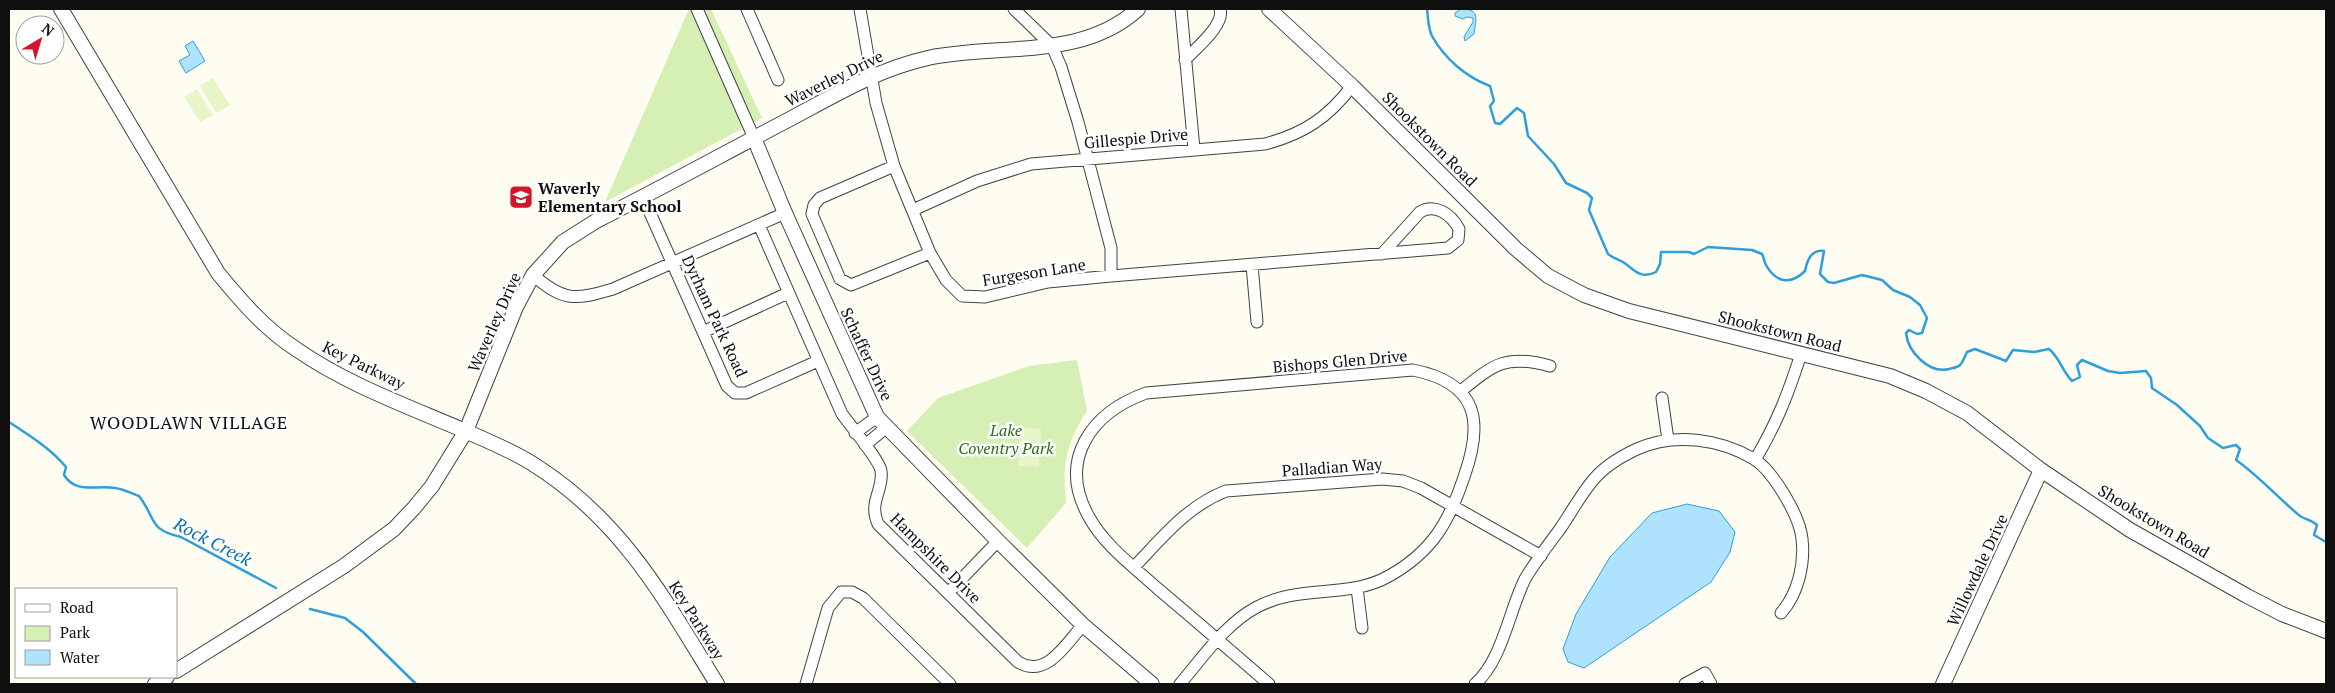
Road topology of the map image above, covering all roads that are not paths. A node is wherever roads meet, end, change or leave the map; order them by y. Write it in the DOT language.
graph roads {
  1 [pos="61,9"];
  2 [pos="697,9"];
  3 [pos="747,9"];
  4 [pos="860,9"];
  5 [pos="1014,9"];
  6 [pos="1138,9"];
  7 [pos="1181,9"];
  8 [pos="1220,9"];
  9 [pos="1269,9"];
  10 [pos="1052,46"];
  11 [pos="1185,60"];
  12 [pos="871,76"];
  13 [pos="778,80"];
  14 [pos="1352,86"];
  15 [pos="754,138"];
  16 [pos="1194,149"];
  17 [pos="1086,158"];
  18 [pos="894,166"];
  19 [pos="643,197"];
  20 [pos="913,210"];
  21 [pos="784,213"];
  22 [pos="759,225"];
  23 [pos="930,253"];
  24 [pos="1382,254"];
  25 [pos="673,264"];
  26 [pos="1252,265"];
  27 [pos="533,275"];
  28 [pos="1111,276"];
  29 [pos="788,293"];
  30 [pos="1257,322"];
  31 [pos="703,332"];
  32 [pos="1801,354"];
  33 [pos="818,361"];
  34 [pos="1550,366"];
  35 [pos="1460,391"];
  36 [pos="1662,398"];
  37 [pos="877,417"];
  38 [pos="887,427"];
  39 [pos="466,431"];
  40 [pos="855,433"];
  41 [pos="1668,440"];
  42 [pos="864,445"];
  43 [pos="1755,460"];
  44 [pos="2041,470"];
  45 [pos="1454,507"];
  46 [pos="998,541"];
  47 [pos="1541,556"];
  48 [pos="1134,567"];
  49 [pos="1357,588"];
  50 [pos="948,593"];
  51 [pos="1782,613"];
  52 [pos="1083,625"];
  53 [pos="1362,628"];
  54 [pos="2326,631"];
  55 [pos="1217,640"];
  56 [pos="178,670"];
  57 [pos="717,684"];
  58 [pos="806,684"];
  59 [pos="950,684"];
  60 [pos="1152,684"];
  61 [pos="1180,684"];
  62 [pos="1270,684"];
  63 [pos="1475,684"];
  64 [pos="1685,684"];
  65 [pos="1711,684"];
  66 [pos="1943,684"];
  1 -- 39 [label="street, Key Parkway"];
  2 -- 15 [label="street, Schaffer Drive"];
  3 -- 13 [label="street"];
  4 -- 12 [label="street, Furgeson Lane"];
  5 -- 10 [label="street"];
  6 -- 10 [label="street, Waverley Drive"];
  7 -- 11 [label="street"];
  8 -- 11 [label="street"];
  9 -- 14 [label="street, Shookstown Road"];
  10 -- 12 [label="street, Waverley Drive"];
  10 -- 17 [label="street"];
  11 -- 16 [label="street"];
  12 -- 15 [label="street, Waverley Drive"];
  12 -- 18 [label="street, Furgeson Lane"];
  14 -- 16 [label="street, Gillespie Drive"];
  14 -- 32 [label="street, Shookstown Road"];
  15 -- 19 [label="street, Waverley Drive"];
  15 -- 21 [label="street, Schaffer Drive"];
  16 -- 17 [label="street, Gillespie Drive"];
  17 -- 20 [label="street, Gillespie Drive"];
  17 -- 28 [label="street"];
  18 -- 20 [label="street, Furgeson Lane"];
  18 -- 23 [label="street"];
  19 -- 25 [label="street, Dyrham Park Road"];
  19 -- 27 [label="street, Waverley Drive"];
  20 -- 23 [label="street, Furgeson Lane"];
  21 -- 22 [label="street"];
  21 -- 37 [label="street, Schaffer Drive"];
  22 -- 25 [label="street"];
  22 -- 29 [label="street, Hampshire Drive"];
  23 -- 28 [label="street, Furgeson Lane"];
  24 -- 24 [label="street, Furgeson Lane"];
  24 -- 26 [label="street, Furgeson Lane"];
  25 -- 27 [label="street"];
  25 -- 31 [label="street, Dyrham Park Road"];
  26 -- 28 [label="street, Furgeson Lane"];
  26 -- 30 [label="street"];
  27 -- 39 [label="street, Waverley Drive"];
  29 -- 31 [label="street"];
  29 -- 33 [label="street, Hampshire Drive"];
  31 -- 33 [label="street, Dyrham Park Road"];
  32 -- 43 [label="street"];
  32 -- 44 [label="street, Shookstown Road"];
  33 -- 40 [label="street, Hampshire Drive"];
  34 -- 35 [label="street"];
  35 -- 45 [label="street"];
  35 -- 48 [label="street, Bishops Glen Drive"];
  36 -- 41 [label="street"];
  37 -- 38 [label="street, Schaffer Drive"];
  37 -- 40 [label="street"];
  38 -- 42 [label="street"];
  38 -- 46 [label="street, Schaffer Drive"];
  39 -- 56 [label="street, Waverley Drive"];
  39 -- 57 [label="street, Key Parkway"];
  40 -- 42 [label="street, Hampshire Drive"];
  41 -- 43 [label="street"];
  41 -- 47 [label="street"];
  42 -- 50 [label="street, Hampshire Drive"];
  43 -- 51 [label="street"];
  44 -- 54 [label="street, Shookstown Road"];
  44 -- 66 [label="street, Willowdale Drive"];
  45 -- 47 [label="street, Palladian Way"];
  45 -- 48 [label="street, Palladian Way"];
  45 -- 49 [label="street"];
  46 -- 50 [label="street"];
  46 -- 52 [label="street, Schaffer Drive"];
  47 -- 63 [label="street"];
  48 -- 55 [label="street, Bishops Glen Drive"];
  49 -- 53 [label="street"];
  49 -- 55 [label="street"];
  50 -- 52 [label="street, Hampshire Drive"];
  52 -- 60 [label="street, Schaffer Drive"];
  55 -- 61 [label="street"];
  55 -- 62 [label="street, Bishops Glen Drive"];
  58 -- 59 [label="street"];
  64 -- 65 [label="street"];
}
